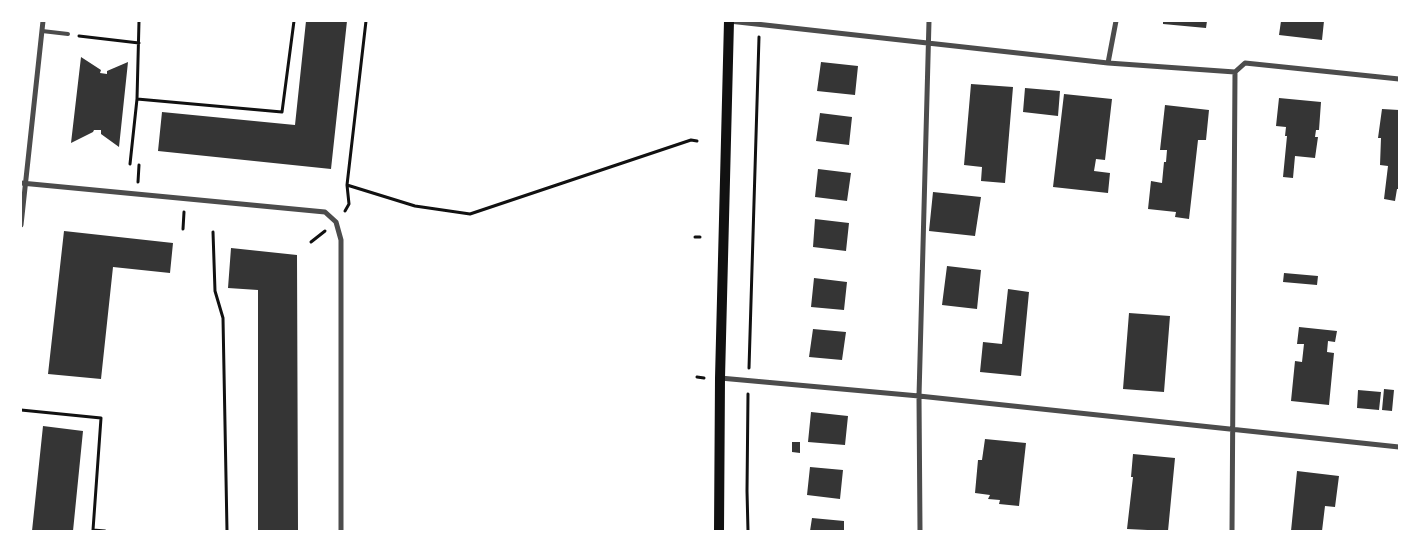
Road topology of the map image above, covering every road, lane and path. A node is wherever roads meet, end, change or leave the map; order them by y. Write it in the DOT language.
graph roads {
  1 [pos="43,21"];
  2 [pos="140,21"];
  3 [pos="294,21"];
  4 [pos="366,21"];
  5 [pos="729,21"];
  6 [pos="929,21"];
  7 [pos="1116,21"];
  8 [pos="760,24"];
  9 [pos="42,31"];
  10 [pos="68,34"];
  11 [pos="139,43"];
  12 [pos="928,44"];
  13 [pos="1108,63"];
  14 [pos="1235,72"];
  15 [pos="1399,79"];
  16 [pos="137,99"];
  17 [pos="697,141"];
  18 [pos="130,164"];
  19 [pos="24,183"];
  20 [pos="347,185"];
  21 [pos="336,222"];
  22 [pos="21,225"];
  23 [pos="213,232"];
  24 [pos="695,237"];
  25 [pos="700,237"];
  26 [pos="720,378"];
  27 [pos="748,382"];
  28 [pos="919,396"];
  29 [pos="21,410"];
  30 [pos="1233,431"];
  31 [pos="1399,447"];
  32 [pos="105,531"];
  33 [pos="226,531"];
  34 [pos="341,531"];
  35 [pos="719,531"];
  36 [pos="748,531"];
  37 [pos="920,531"];
  38 [pos="1232,531"];
  1 -- 9 [label="street"];
  2 -- 11 [label="path"];
  3 -- 16 [label="path"];
  4 -- 20 [label="path"];
  5 -- 8 [label="street"];
  5 -- 26 [label="main road"];
  6 -- 12 [label="street"];
  7 -- 13 [label="street"];
  8 -- 12 [label="street"];
  8 -- 27 [label="path"];
  9 -- 10 [label="lane"];
  9 -- 19 [label="street"];
  10 -- 11 [label="path"];
  11 -- 16 [label="path"];
  12 -- 13 [label="street"];
  12 -- 28 [label="street"];
  13 -- 14 [label="street"];
  14 -- 15 [label="street"];
  14 -- 30 [label="street"];
  16 -- 18 [label="path"];
  17 -- 20 [label="path"];
  19 -- 21 [label="street"];
  19 -- 22 [label="street"];
  20 -- 21 [label="path"];
  21 -- 34 [label="street"];
  23 -- 33 [label="path"];
  24 -- 25 [label="path"];
  26 -- 27 [label="street"];
  26 -- 35 [label="main road"];
  27 -- 28 [label="street"];
  27 -- 36 [label="path"];
  28 -- 30 [label="street"];
  28 -- 37 [label="street"];
  29 -- 32 [label="path"];
  30 -- 31 [label="street"];
  30 -- 38 [label="street"];
}
